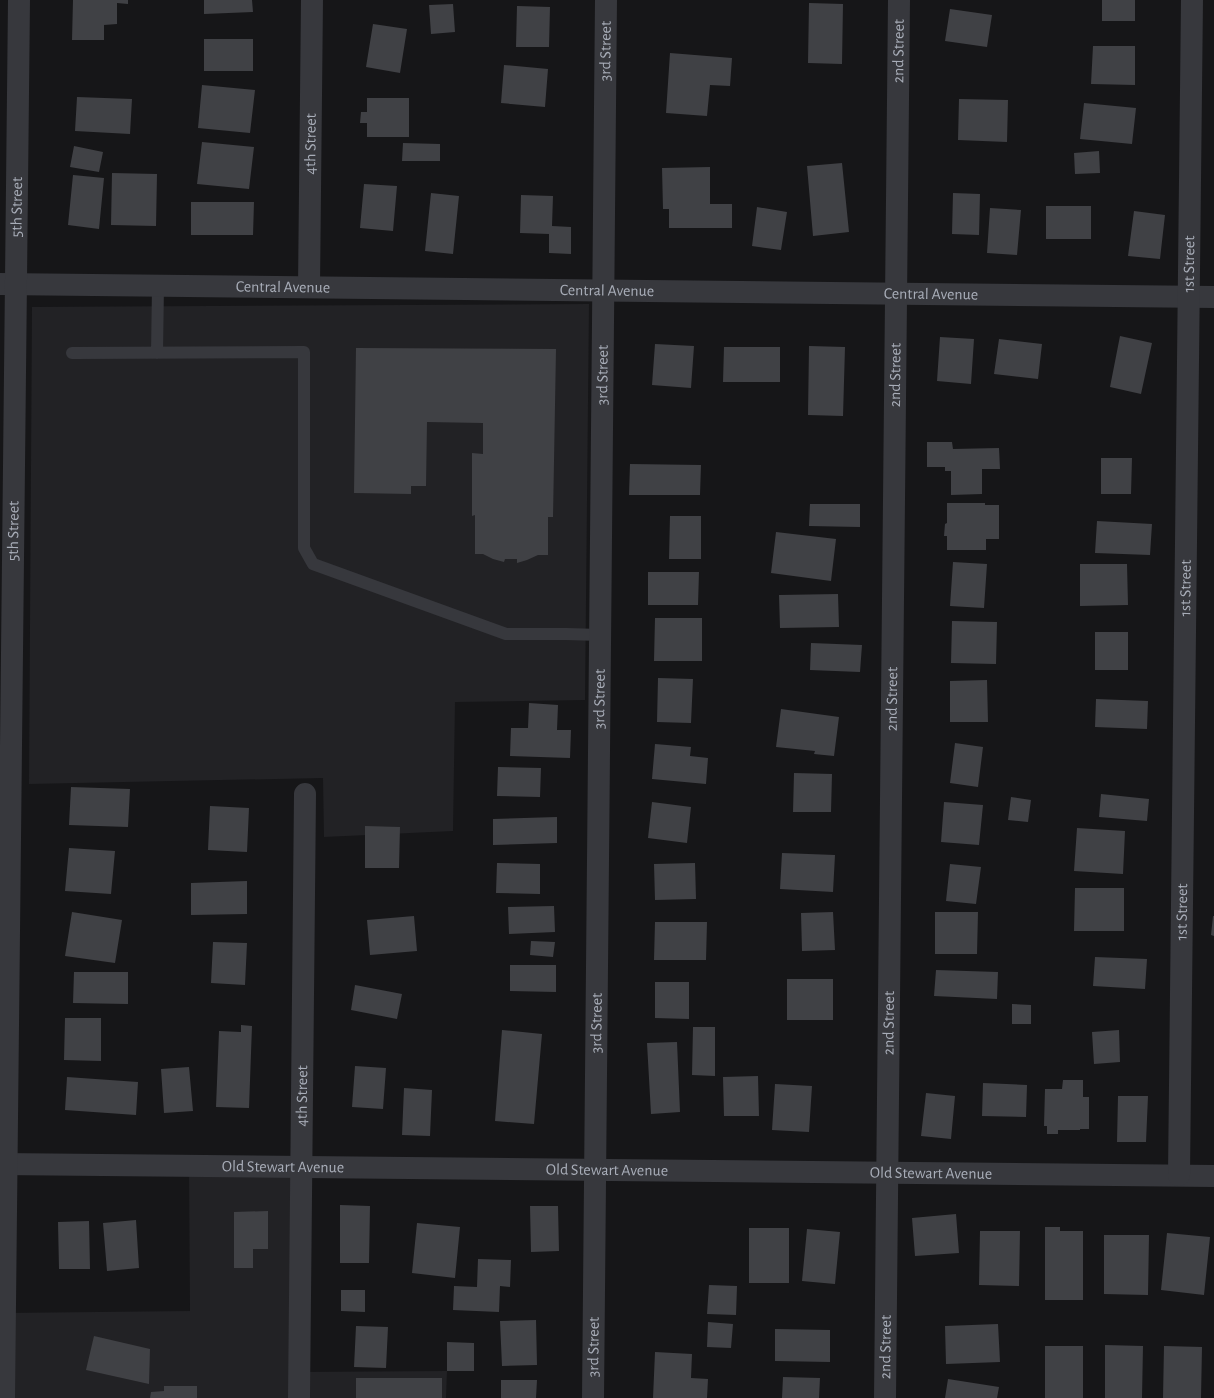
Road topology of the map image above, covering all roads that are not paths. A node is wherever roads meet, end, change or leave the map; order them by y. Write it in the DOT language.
graph roads {
  1 [pos="19,0"];
  2 [pos="312,0"];
  3 [pos="606,0"];
  4 [pos="899,0"];
  5 [pos="1192,0"];
  6 [pos="8,284"];
  7 [pos="158,286"];
  8 [pos="309,287"];
  9 [pos="603,291"];
  10 [pos="896,294"];
  11 [pos="1189,296"];
  12 [pos="1214,297"];
  13 [pos="157,352"];
  14 [pos="72,353"];
  15 [pos="600,635"];
  16 [pos="305,794"];
  17 [pos="3,1164"];
  18 [pos="301,1167"];
  19 [pos="595,1170"];
  20 [pos="887,1173"];
  21 [pos="1179,1176"];
  22 [pos="1214,1176"];
  23 [pos="4,1398"];
  24 [pos="299,1398"];
  25 [pos="593,1398"];
  26 [pos="885,1398"];
  1 -- 6 [label="street, 5th Street"];
  2 -- 8 [label="street, 4th Street"];
  3 -- 9 [label="street, 3rd Street"];
  4 -- 10 [label="street, 2nd Street"];
  5 -- 11 [label="street, 1st Street"];
  6 -- 7 [label="street, Central Avenue"];
  6 -- 17 [label="street, 5th Street"];
  7 -- 8 [label="street, Central Avenue"];
  7 -- 13 [label="lane"];
  8 -- 9 [label="street, Central Avenue"];
  9 -- 10 [label="street, Central Avenue"];
  9 -- 15 [label="street, 3rd Street"];
  10 -- 11 [label="street, Central Avenue"];
  10 -- 20 [label="street, 2nd Street"];
  11 -- 12 [label="street, Central Avenue"];
  11 -- 21 [label="street, 1st Street"];
  13 -- 14 [label="lane"];
  13 -- 15 [label="lane"];
  15 -- 19 [label="street, 3rd Street"];
  16 -- 18 [label="street, 4th Street"];
  17 -- 18 [label="street, Old Stewart Avenue"];
  17 -- 23 [label="street, 5th Street"];
  18 -- 19 [label="street, Old Stewart Avenue"];
  18 -- 24 [label="street, 4th Street"];
  19 -- 20 [label="street, Old Stewart Avenue"];
  19 -- 25 [label="street, 3rd Street"];
  20 -- 21 [label="street, Old Stewart Avenue"];
  20 -- 26 [label="street, 2nd Street"];
  21 -- 22 [label="street, Old Stewart Avenue"];
}
